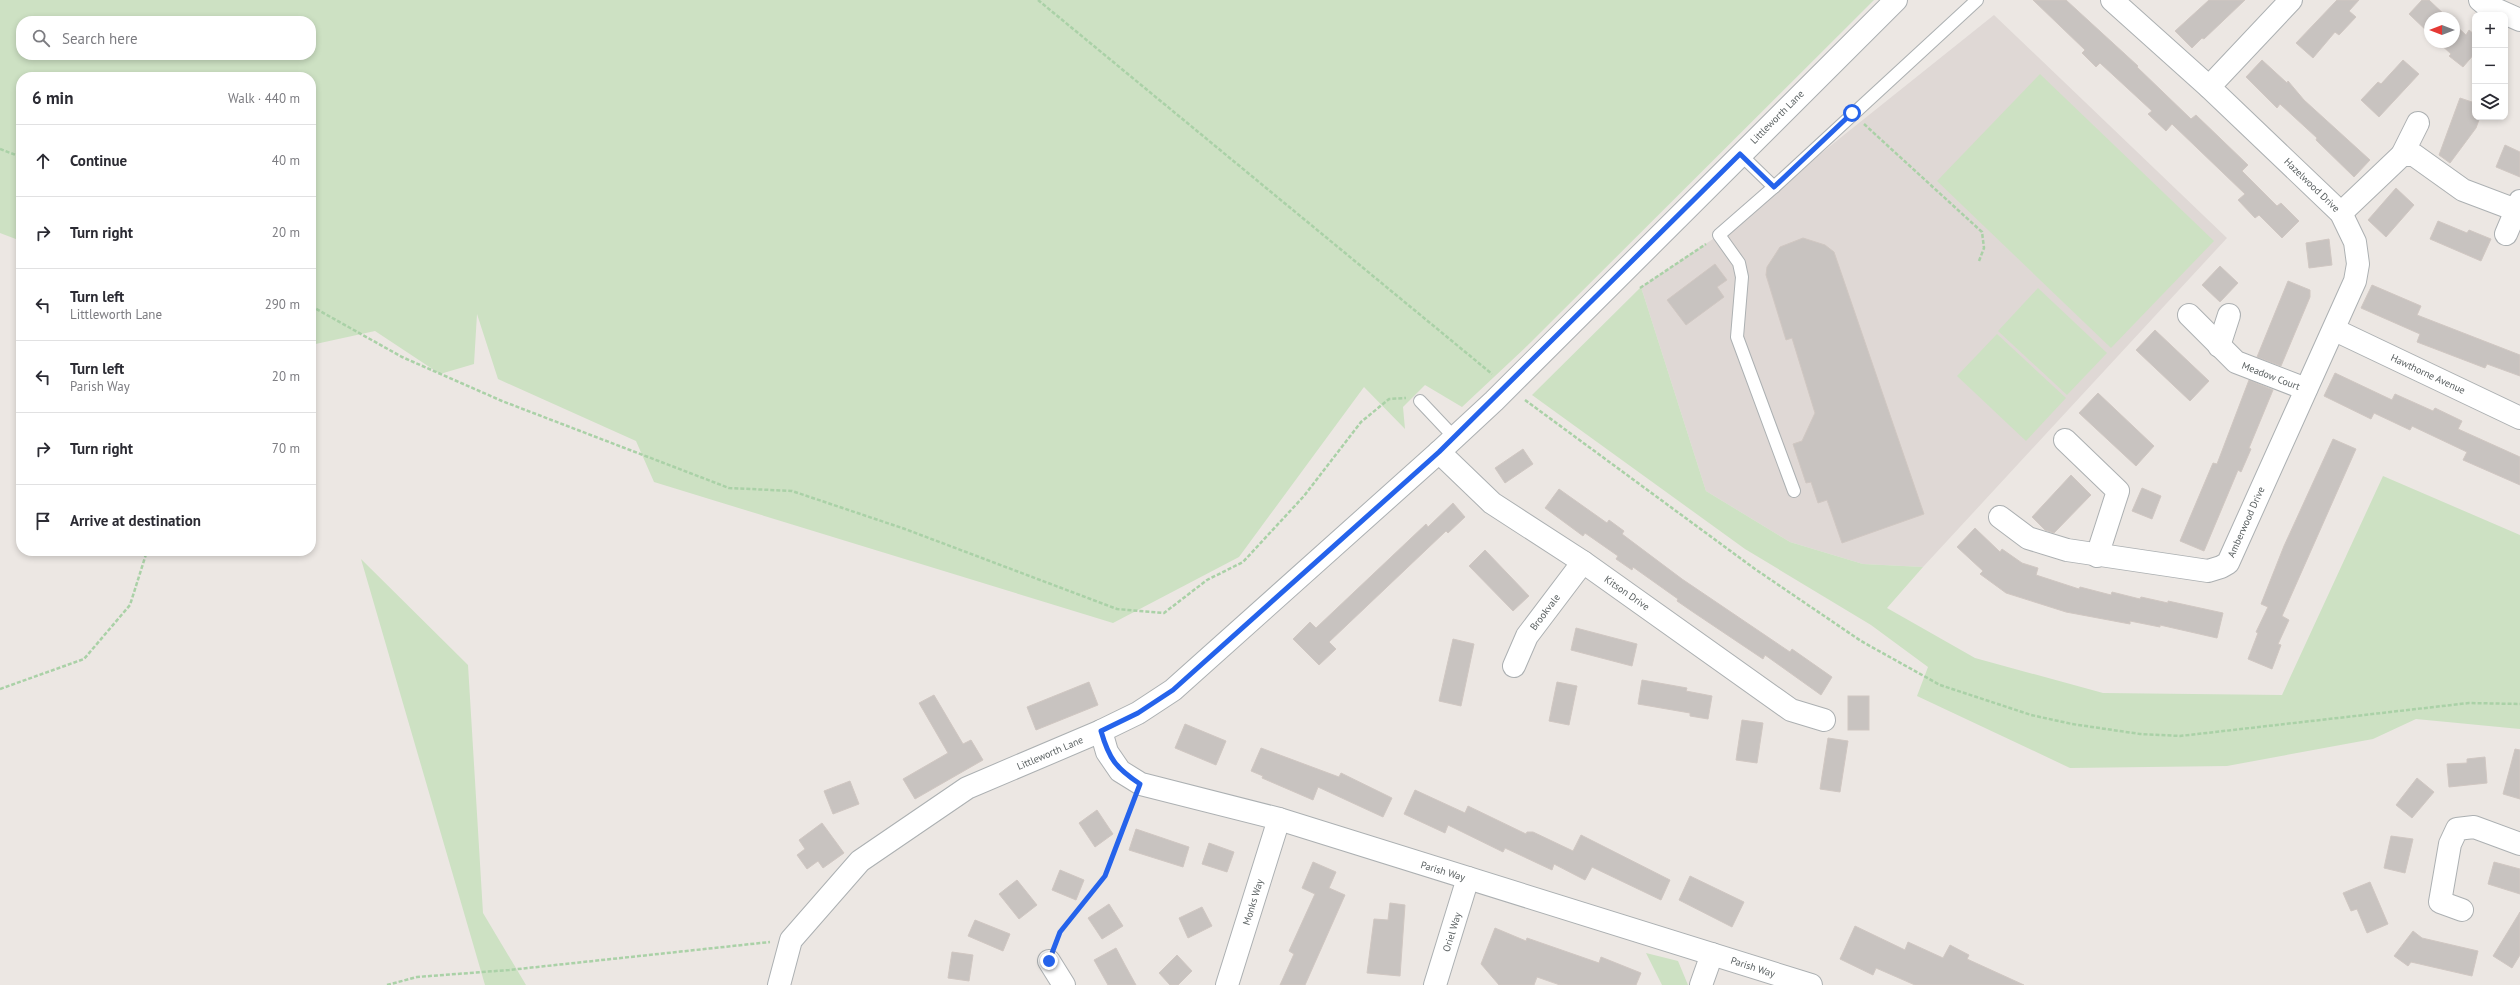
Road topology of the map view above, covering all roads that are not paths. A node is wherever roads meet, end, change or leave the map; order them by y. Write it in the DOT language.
graph roads {
  1 [pos="1896,0"];
  2 [pos="1977,0"];
  3 [pos="2112,0"];
  4 [pos="2291,0"];
  5 [pos="2480,0"];
  6 [pos="2520,20"];
  7 [pos="2209,87"];
  8 [pos="2418,123"];
  9 [pos="1740,154"];
  10 [pos="2402,155"];
  11 [pos="1774,187"];
  12 [pos="2518,206"];
  13 [pos="2341,213"];
  14 [pos="2506,234"];
  15 [pos="2189,315"];
  16 [pos="2229,316"];
  17 [pos="2335,330"];
  18 [pos="2219,346"];
  19 [pos="2306,390"];
  20 [pos="1420,401"];
  21 [pos="2520,418"];
  22 [pos="2065,440"];
  23 [pos="1447,445"];
  24 [pos="1794,491"];
  25 [pos="2000,517"];
  26 [pos="2097,556"];
  27 [pos="1583,562"];
  28 [pos="1514,666"];
  29 [pos="1824,720"];
  30 [pos="1101,731"];
  31 [pos="1279,819"];
  32 [pos="2520,844"];
  33 [pos="1468,878"];
  34 [pos="2462,910"];
  35 [pos="1712,954"];
  36 [pos="1049,961"];
  37 [pos="779,985"];
  38 [pos="1064,985"];
  39 [pos="1227,985"];
  40 [pos="1435,985"];
  41 [pos="1701,985"];
  42 [pos="1810,985"];
  1 -- 9 [label="street, Littleworth Lane"];
  2 -- 11 [label="lane"];
  3 -- 7 [label="street, Hazelwood Drive"];
  4 -- 7 [label="street"];
  5 -- 6 [label="street"];
  7 -- 13 [label="street, Hazelwood Drive"];
  8 -- 10 [label="street"];
  9 -- 11 [label="lane"];
  9 -- 23 [label="street, Littleworth Lane"];
  10 -- 12 [label="street"];
  10 -- 13 [label="street"];
  11 -- 24 [label="lane"];
  12 -- 14 [label="street"];
  13 -- 17 [label="street, Hazelwood Drive"];
  15 -- 18 [label="street, Meadow Court"];
  16 -- 18 [label="street"];
  17 -- 19 [label="street, Amberwood Drive"];
  17 -- 21 [label="street, Hawthorne Avenue"];
  18 -- 19 [label="street, Meadow Court"];
  19 -- 26 [label="street, Amberwood Drive"];
  20 -- 23 [label="lane"];
  22 -- 26 [label="street"];
  23 -- 27 [label="street, Kitson Drive"];
  23 -- 30 [label="street, Littleworth Lane"];
  25 -- 26 [label="street, Amberwood Drive"];
  27 -- 28 [label="street, Brookvale"];
  27 -- 29 [label="street, Kitson Drive"];
  30 -- 31 [label="street, Parish Way"];
  30 -- 37 [label="street, Littleworth Lane"];
  31 -- 33 [label="street, Parish Way"];
  31 -- 39 [label="street, Monks Way"];
  32 -- 34 [label="street"];
  33 -- 35 [label="street, Parish Way"];
  33 -- 40 [label="street, Oriel Way"];
  35 -- 41 [label="street"];
  35 -- 42 [label="street, Parish Way"];
  36 -- 38 [label="street"];
}
